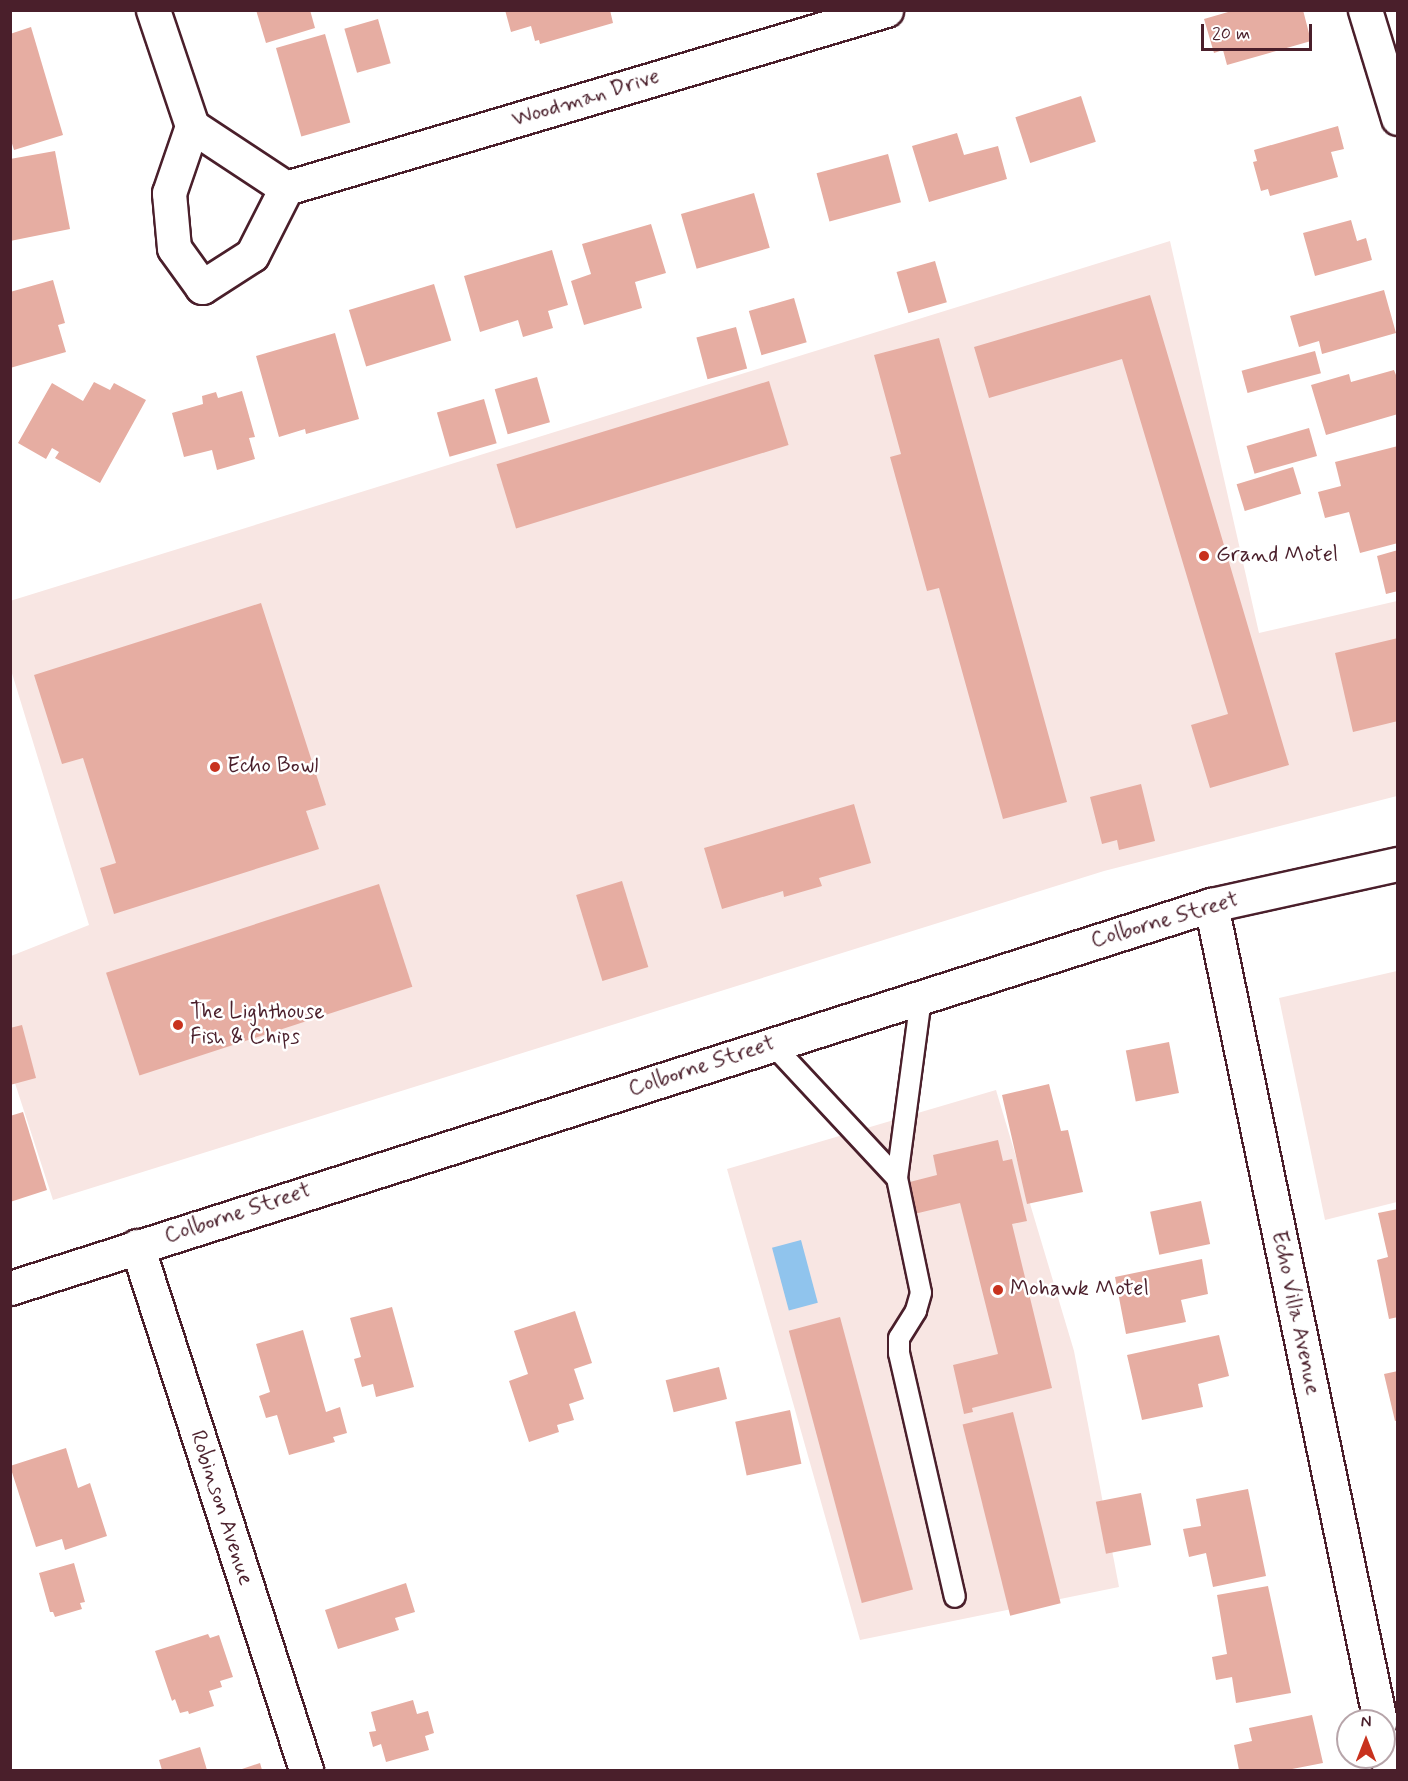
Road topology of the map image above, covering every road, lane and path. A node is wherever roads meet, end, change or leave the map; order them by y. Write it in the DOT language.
graph roads {
  1 [pos="153,10"];
  2 [pos="886,10"];
  3 [pos="1365,10"];
  4 [pos="1398,118"];
  5 [pos="192,126"];
  6 [pos="286,188"];
  7 [pos="1398,864"];
  8 [pos="1211,905"];
  9 [pos="921,997"];
  10 [pos="772,1044"];
  11 [pos="897,1178"];
  12 [pos="137,1246"];
  13 [pos="10,1288"];
  14 [pos="955,1597"];
  15 [pos="1378,1709"];
  16 [pos="306,1770"];
  1 -- 5 [label="street"];
  2 -- 6 [label="street, Woodman Drive"];
  3 -- 4 [label="street"];
  5 -- 6 [label="street"];
  5 -- 6 [label="street"];
  7 -- 8 [label="street, Colborne Street"];
  8 -- 9 [label="street, Colborne Street"];
  8 -- 15 [label="street, Echo Villa Avenue"];
  9 -- 10 [label="street, Colborne Street"];
  9 -- 11 [label="lane"];
  10 -- 11 [label="lane"];
  10 -- 12 [label="street, Colborne Street"];
  11 -- 14 [label="lane"];
  12 -- 13 [label="street, Colborne Street"];
  12 -- 16 [label="street, Robinson Avenue"];
}
